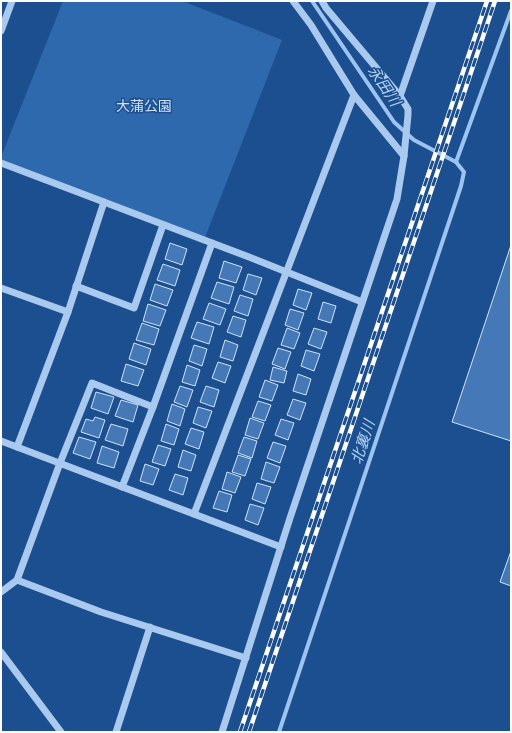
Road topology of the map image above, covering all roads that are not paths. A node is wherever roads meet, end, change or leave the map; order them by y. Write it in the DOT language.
graph roads {
  1 [pos="12,1"];
  2 [pos="292,1"];
  3 [pos="322,1"];
  4 [pos="433,1"];
  5 [pos="1,31"];
  6 [pos="354,95"];
  7 [pos="400,96"];
  8 [pos="404,156"];
  9 [pos="1,163"];
  10 [pos="104,202"];
  11 [pos="163,225"];
  12 [pos="212,243"];
  13 [pos="286,272"];
  14 [pos="76,286"];
  15 [pos="1,288"];
  16 [pos="362,302"];
  17 [pos="68,312"];
  18 [pos="153,407"];
  19 [pos="1,441"];
  20 [pos="17,447"];
  21 [pos="60,463"];
  22 [pos="122,487"];
  23 [pos="194,514"];
  24 [pos="281,546"];
  25 [pos="17,580"];
  26 [pos="1,592"];
  27 [pos="150,627"];
  28 [pos="1,652"];
  29 [pos="246,658"];
  30 [pos="61,732"];
  31 [pos="116,732"];
  32 [pos="222,732"];
  1 -- 5 [label="street"];
  2 -- 6 [label="street"];
  3 -- 7 [label="street"];
  4 -- 7 [label="street"];
  6 -- 8 [label="street"];
  6 -- 13 [label="street"];
  7 -- 8 [label="street"];
  8 -- 16 [label="street"];
  9 -- 10 [label="street"];
  10 -- 11 [label="street"];
  10 -- 14 [label="street"];
  11 -- 12 [label="street"];
  11 -- 14 [label="street"];
  12 -- 13 [label="street"];
  12 -- 18 [label="street"];
  13 -- 16 [label="street"];
  13 -- 23 [label="street"];
  14 -- 17 [label="street"];
  15 -- 17 [label="street"];
  16 -- 24 [label="street"];
  17 -- 20 [label="street"];
  18 -- 21 [label="street"];
  18 -- 22 [label="street"];
  19 -- 20 [label="street"];
  20 -- 21 [label="street"];
  21 -- 22 [label="street"];
  21 -- 25 [label="street"];
  22 -- 23 [label="street"];
  23 -- 24 [label="street"];
  24 -- 29 [label="street"];
  25 -- 26 [label="street"];
  25 -- 27 [label="street"];
  27 -- 29 [label="street"];
  27 -- 31 [label="street"];
  28 -- 30 [label="street"];
  29 -- 32 [label="street"];
}
